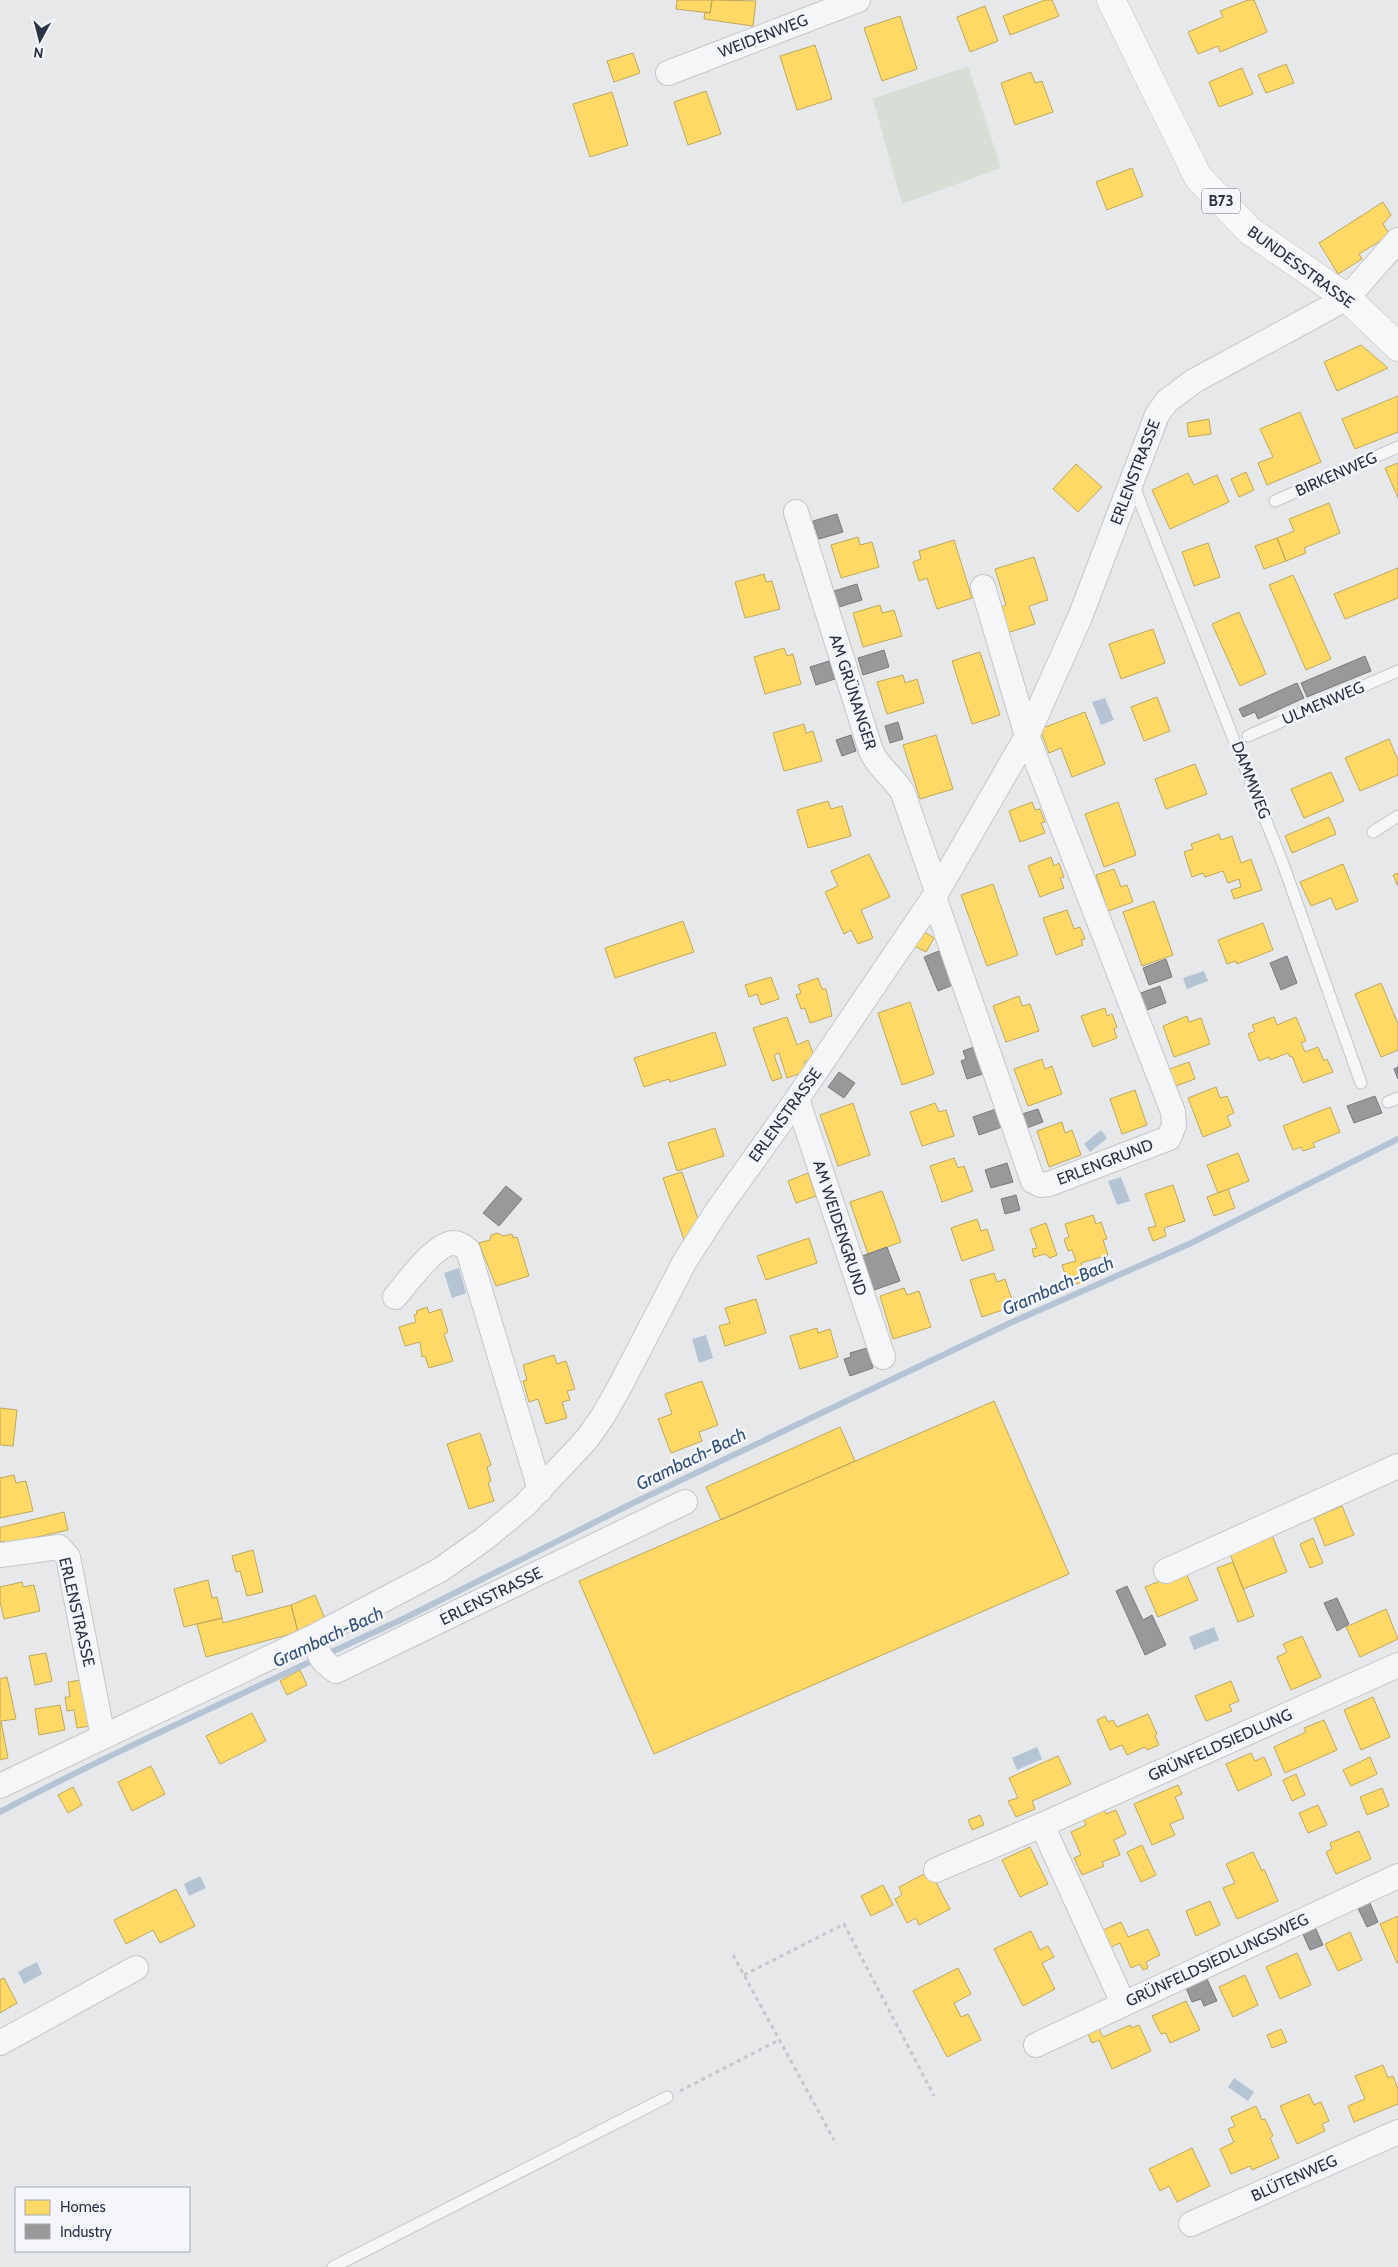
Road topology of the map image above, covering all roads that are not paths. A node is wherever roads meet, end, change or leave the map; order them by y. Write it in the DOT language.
graph roads {
  1 [pos="858,0"];
  2 [pos="1112,0"];
  3 [pos="668,73"];
  4 [pos="1398,240"];
  5 [pos="1348,298"];
  6 [pos="1398,346"];
  7 [pos="1398,447"];
  8 [pos="1132,480"];
  9 [pos="1275,501"];
  10 [pos="796,512"];
  11 [pos="983,587"];
  12 [pos="1398,671"];
  13 [pos="1026,736"];
  14 [pos="1248,736"];
  15 [pos="1398,816"];
  16 [pos="1373,832"];
  17 [pos="936,894"];
  18 [pos="1361,1083"];
  19 [pos="797,1099"];
  20 [pos="395,1297"];
  21 [pos="883,1357"];
  22 [pos="1398,1466"];
  23 [pos="540,1490"];
  24 [pos="685,1502"];
  25 [pos="0,1555"];
  26 [pos="1166,1571"];
  27 [pos="318,1649"];
  28 [pos="1398,1665"];
  29 [pos="103,1737"];
  30 [pos="0,1786"];
  31 [pos="1042,1825"];
  32 [pos="936,1870"];
  33 [pos="1398,1876"];
  34 [pos="136,1968"];
  35 [pos="1123,2003"];
  36 [pos="0,2043"];
  37 [pos="1036,2045"];
  38 [pos="668,2097"];
  39 [pos="1398,2132"];
  40 [pos="1191,2224"];
  41 [pos="334,2267"];
  1 -- 3 [label="street, WEIDENWEG"];
  2 -- 5 [label="main road, BUNDESSTRASSE / B73"];
  4 -- 5 [label="street"];
  5 -- 6 [label="main road, BUNDESSTRASSE / B73"];
  5 -- 8 [label="street, ERLENSTRASSE"];
  7 -- 9 [label="lane, BIRKENWEG"];
  8 -- 13 [label="street, ERLENSTRASSE"];
  8 -- 18 [label="lane, DAMMWEG"];
  10 -- 17 [label="street, AM GRÜNANGER"];
  11 -- 13 [label="street"];
  12 -- 14 [label="lane, ULMENWEG"];
  13 -- 17 [label="street, ERLENSTRASSE"];
  13 -- 17 [label="street, ERLENGRUND"];
  15 -- 16 [label="lane"];
  17 -- 19 [label="street, ERLENSTRASSE"];
  19 -- 21 [label="street, AM WEIDENGRUND"];
  19 -- 23 [label="street, ERLENSTRASSE"];
  20 -- 23 [label="street"];
  22 -- 26 [label="street"];
  23 -- 27 [label="street, ERLENSTRASSE"];
  24 -- 27 [label="street, ERLENSTRASSE"];
  25 -- 29 [label="street, ERLENSTRASSE"];
  27 -- 29 [label="street, ERLENSTRASSE"];
  28 -- 31 [label="street, GRÜNFELDSIEDLUNG"];
  29 -- 30 [label="street, ERLENSTRASSE"];
  31 -- 32 [label="street, GRÜNFELDSIEDLUNG"];
  31 -- 35 [label="street"];
  33 -- 35 [label="street, GRÜNFELDSIEDLUNGSWEG"];
  34 -- 36 [label="street"];
  35 -- 37 [label="street, GRÜNFELDSIEDLUNGSWEG"];
  38 -- 41 [label="lane"];
  39 -- 40 [label="street, BLÜTENWEG"];
}
